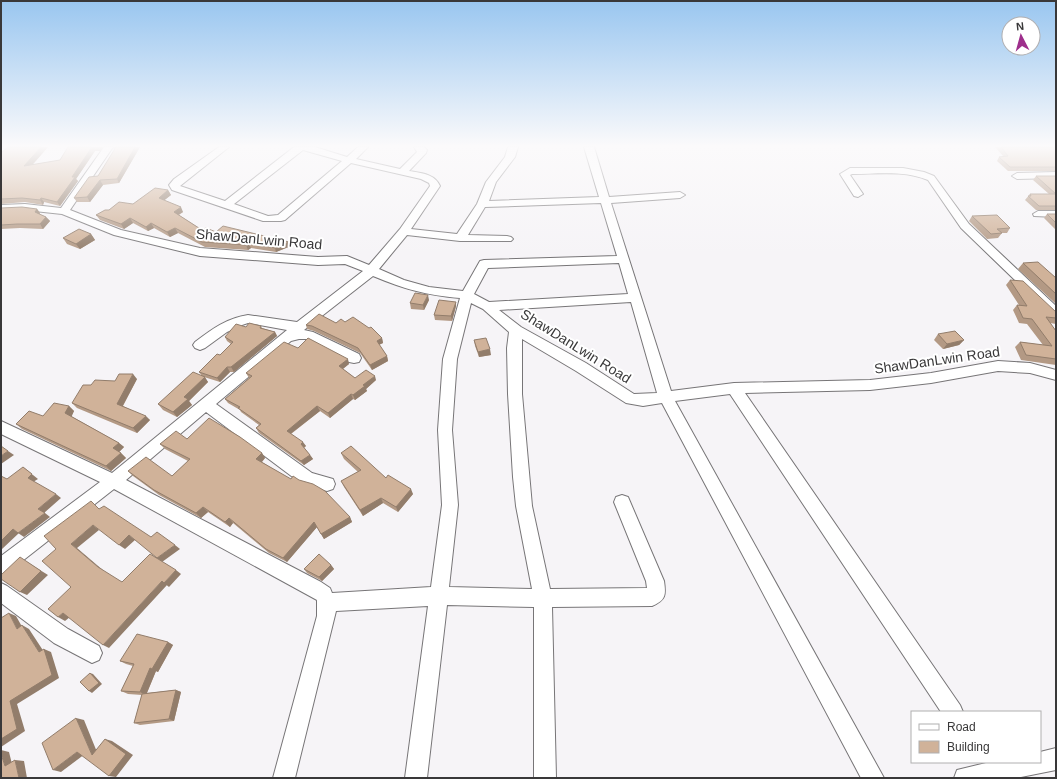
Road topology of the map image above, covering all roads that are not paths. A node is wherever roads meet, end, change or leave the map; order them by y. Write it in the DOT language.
graph roads {
  1 [pos="83,183"];
  2 [pos="176,183"];
  3 [pos="254,183"];
  4 [pos="321,183"];
  5 [pos="434,183"];
  6 [pos="491,183"];
  7 [pos="601,183"];
  8 [pos="851,183"];
  9 [pos="935,183"];
  10 [pos="858,194"];
  11 [pos="680,195"];
  12 [pos="606,200"];
  13 [pos="482,204"];
  14 [pos="226,205"];
  15 [pos="1,208"];
  16 [pos="64,211"];
  17 [pos="1038,214"];
  18 [pos="1056,214"];
  19 [pos="404,231"];
  20 [pos="460,238"];
  21 [pos="507,240"];
  22 [pos="623,259"];
  23 [pos="371,270"];
  24 [pos="467,295"];
  25 [pos="635,298"];
  26 [pos="487,306"];
  27 [pos="1056,313"];
  28 [pos="300,327"];
  29 [pos="516,330"];
  30 [pos="287,337"];
  31 [pos="200,345"];
  32 [pos="354,358"];
  33 [pos="1056,375"];
  34 [pos="734,388"];
  35 [pos="666,398"];
  36 [pos="206,404"];
  37 [pos="1,427"];
  38 [pos="113,481"];
  39 [pos="327,484"];
  40 [pos="622,502"];
  41 [pos="1,567"];
  42 [pos="1,592"];
  43 [pos="438,596"];
  44 [pos="543,598"];
  45 [pos="327,602"];
  46 [pos="92,653"];
  47 [pos="952,711"];
  48 [pos="1056,759"];
  49 [pos="1041,761"];
  50 [pos="1023,763"];
  51 [pos="990,767"];
  52 [pos="284,778"];
  53 [pos="416,778"];
  54 [pos="546,778"];
  55 [pos="874,778"];
  56 [pos="965,778"];
  1 -- 16 [label="street"];
  2 -- 14 [label="street"];
  3 -- 14 [label="street"];
  4 -- 14 [label="street"];
  5 -- 19 [label="street"];
  6 -- 13 [label="street"];
  7 -- 12 [label="street"];
  8 -- 10 [label="street"];
  9 -- 27 [label="street"];
  11 -- 12 [label="street"];
  12 -- 13 [label="street"];
  12 -- 22 [label="street"];
  13 -- 20 [label="street"];
  15 -- 16 [label="street, ShawDanLwin Road"];
  16 -- 23 [label="street, ShawDanLwin Road"];
  17 -- 18 [label="street"];
  19 -- 20 [label="street"];
  19 -- 23 [label="street"];
  20 -- 21 [label="street"];
  22 -- 24 [label="street"];
  22 -- 25 [label="street"];
  23 -- 24 [label="street, ShawDanLwin Road"];
  23 -- 28 [label="street"];
  24 -- 26 [label="street, ShawDanLwin Road"];
  24 -- 43 [label="street"];
  25 -- 26 [label="street"];
  25 -- 35 [label="street"];
  26 -- 29 [label="street, ShawDanLwin Road"];
  28 -- 30 [label="street"];
  28 -- 31 [label="street"];
  29 -- 35 [label="street, ShawDanLwin Road"];
  29 -- 44 [label="street"];
  30 -- 32 [label="street"];
  30 -- 36 [label="street"];
  33 -- 34 [label="street, ShawDanLwin Road"];
  34 -- 35 [label="street, ShawDanLwin Road"];
  34 -- 47 [label="street"];
  35 -- 55 [label="street"];
  36 -- 38 [label="street"];
  36 -- 39 [label="street"];
  37 -- 38 [label="street"];
  38 -- 41 [label="street"];
  38 -- 45 [label="street"];
  40 -- 44 [label="street"];
  42 -- 46 [label="street"];
  43 -- 44 [label="street"];
  43 -- 45 [label="street"];
  43 -- 53 [label="street"];
  44 -- 54 [label="street"];
  45 -- 52 [label="street"];
  48 -- 49 [label="street"];
  50 -- 51 [label="street"];
  51 -- 56 [label="street"];
}
